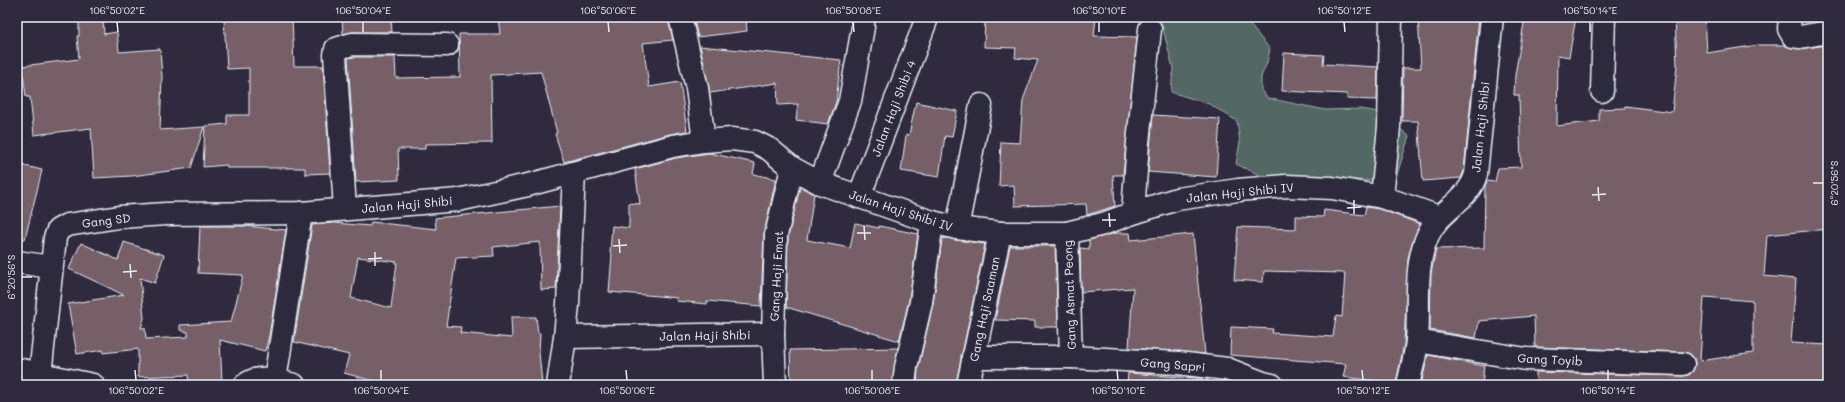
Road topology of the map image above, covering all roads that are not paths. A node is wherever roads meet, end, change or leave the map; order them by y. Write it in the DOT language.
graph roads {
  1 [pos="680,17"];
  2 [pos="863,17"];
  3 [pos="1391,17"];
  4 [pos="1492,17"];
  5 [pos="1604,17"];
  6 [pos="1790,17"];
  7 [pos="927,18"];
  8 [pos="1150,29"];
  9 [pos="1828,32"];
  10 [pos="447,45"];
  11 [pos="1602,91"];
  12 [pos="981,106"];
  13 [pos="704,141"];
  14 [pos="792,168"];
  15 [pos="574,173"];
  16 [pos="820,183"];
  17 [pos="859,197"];
  18 [pos="1382,197"];
  19 [pos="345,210"];
  20 [pos="301,213"];
  21 [pos="1133,213"];
  22 [pos="1439,217"];
  23 [pos="932,222"];
  24 [pos="957,228"];
  25 [pos="1000,232"];
  26 [pos="1067,233"];
  27 [pos="17,262"];
  28 [pos="51,267"];
  29 [pos="773,334"];
  30 [pos="565,337"];
  31 [pos="1417,341"];
  32 [pos="973,357"];
  33 [pos="1071,357"];
  34 [pos="1683,364"];
  35 [pos="17,369"];
  36 [pos="40,380"];
  37 [pos="284,383"];
  38 [pos="93,385"];
  39 [pos="244,385"];
  40 [pos="558,385"];
  41 [pos="775,385"];
  42 [pos="904,385"];
  43 [pos="968,385"];
  44 [pos="1272,385"];
  45 [pos="1408,385"];
  1 -- 13 [label="street"];
  2 -- 16 [label="street"];
  3 -- 18 [label="street"];
  4 -- 22 [label="street, Jalan Haji Shibi"];
  5 -- 11 [label="street"];
  6 -- 9 [label="street"];
  7 -- 17 [label="street, Jalan Haji Shibi 4"];
  8 -- 21 [label="street"];
  10 -- 19 [label="street, Jalan Haji Shibi"];
  12 -- 24 [label="street"];
  13 -- 14 [label="street, Jalan Haji Shibi IV"];
  13 -- 15 [label="street, Jalan Haji Shibi IV"];
  14 -- 16 [label="street, Jalan Haji Shibi IV"];
  14 -- 29 [label="street, Gang Haji Emat"];
  15 -- 19 [label="street, Jalan Haji Shibi"];
  15 -- 30 [label="street"];
  16 -- 17 [label="street, Jalan Haji Shibi IV"];
  17 -- 23 [label="street, Jalan Haji Shibi IV"];
  18 -- 21 [label="street, Jalan Haji Shibi IV"];
  18 -- 22 [label="street, Jalan Haji Shibi IV"];
  19 -- 20 [label="street, Gang SD"];
  20 -- 28 [label="street, Gang SD"];
  20 -- 37 [label="street"];
  21 -- 26 [label="street, Jalan Haji Shibi IV"];
  22 -- 31 [label="street, Jalan Haji Shibi"];
  23 -- 24 [label="street, Jalan Haji Shibi IV"];
  23 -- 42 [label="street"];
  24 -- 25 [label="street, Jalan Haji Shibi IV"];
  25 -- 26 [label="street, Jalan Haji Shibi IV"];
  25 -- 32 [label="street, Gang Haji Saaman"];
  26 -- 33 [label="street, Gang Asmat Peong"];
  27 -- 28 [label="street"];
  28 -- 36 [label="street, Gang SD"];
  29 -- 30 [label="street, Jalan Haji Shibi"];
  29 -- 41 [label="street, Gang Haji Emat"];
  30 -- 40 [label="street"];
  31 -- 34 [label="street, Gang Toyib"];
  31 -- 45 [label="street, Jalan Haji Shibi"];
  32 -- 33 [label="street, Gang Sapri"];
  32 -- 43 [label="street, Gang Haji Saaman"];
  33 -- 44 [label="street, Gang Sapri"];
  35 -- 36 [label="street"];
  36 -- 38 [label="street"];
  37 -- 39 [label="street"];
}
